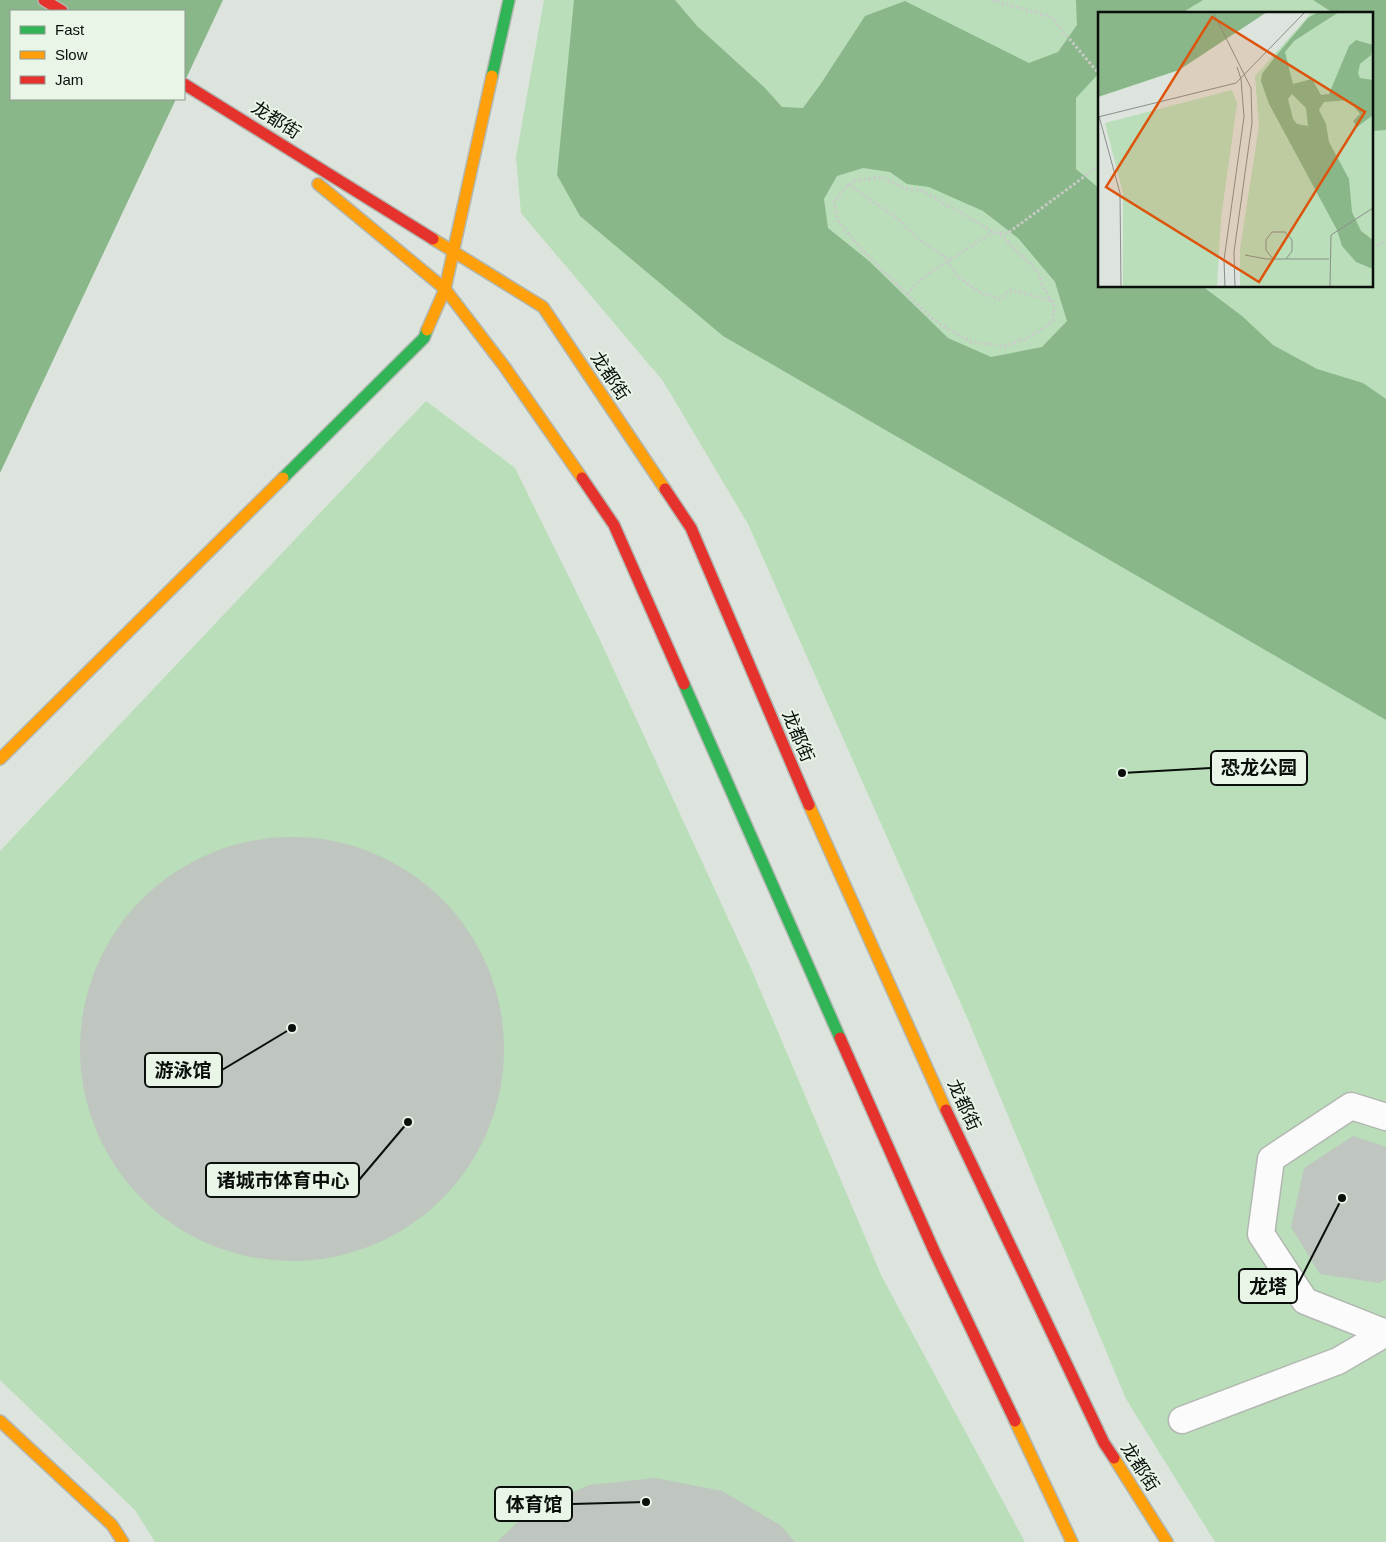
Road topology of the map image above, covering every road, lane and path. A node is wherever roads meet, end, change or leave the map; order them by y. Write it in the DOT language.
graph roads {
  1 [pos="44,0"];
  2 [pos="510,0"];
  3 [pos="992,0"];
  4 [pos="60,10"];
  5 [pos="1098,73"];
  6 [pos="185,85"];
  7 [pos="236,116"];
  8 [pos="1098,167"];
  9 [pos="849,185"];
  10 [pos="993,232"];
  11 [pos="1000,234"];
  12 [pos="1386,240"];
  13 [pos="1374,247"];
  14 [pos="453,251"];
  15 [pos="948,262"];
  16 [pos="445,289"];
  17 [pos="908,294"];
  18 [pos="1052,301"];
  19 [pos="0,759"];
  20 [pos="1386,1117"];
  21 [pos="1386,1333"];
  22 [pos="1182,1420"];
  23 [pos="0,1421"];
  24 [pos="123,1542"];
  25 [pos="1072,1542"];
  26 [pos="1167,1542"];
  1 -- 4 [label="main road"];
  2 -- 14 [label="main road"];
  3 -- 5 [label="path"];
  6 -- 7 [label="main road"];
  7 -- 14 [label="main road, 龙都街"];
  7 -- 16 [label="main road, 龙都街"];
  8 -- 11 [label="path"];
  9 -- 10 [label="path"];
  9 -- 15 [label="path"];
  9 -- 17 [label="path"];
  10 -- 11 [label="path"];
  10 -- 15 [label="path"];
  11 -- 18 [label="path"];
  12 -- 13 [label="path"];
  14 -- 16 [label="main road"];
  14 -- 26 [label="main road, 龙都街"];
  15 -- 17 [label="path"];
  15 -- 18 [label="path"];
  16 -- 19 [label="main road"];
  16 -- 25 [label="main road, 龙都街"];
  17 -- 18 [label="path"];
  20 -- 21 [label="street"];
  21 -- 22 [label="street"];
  23 -- 24 [label="main road"];
}
